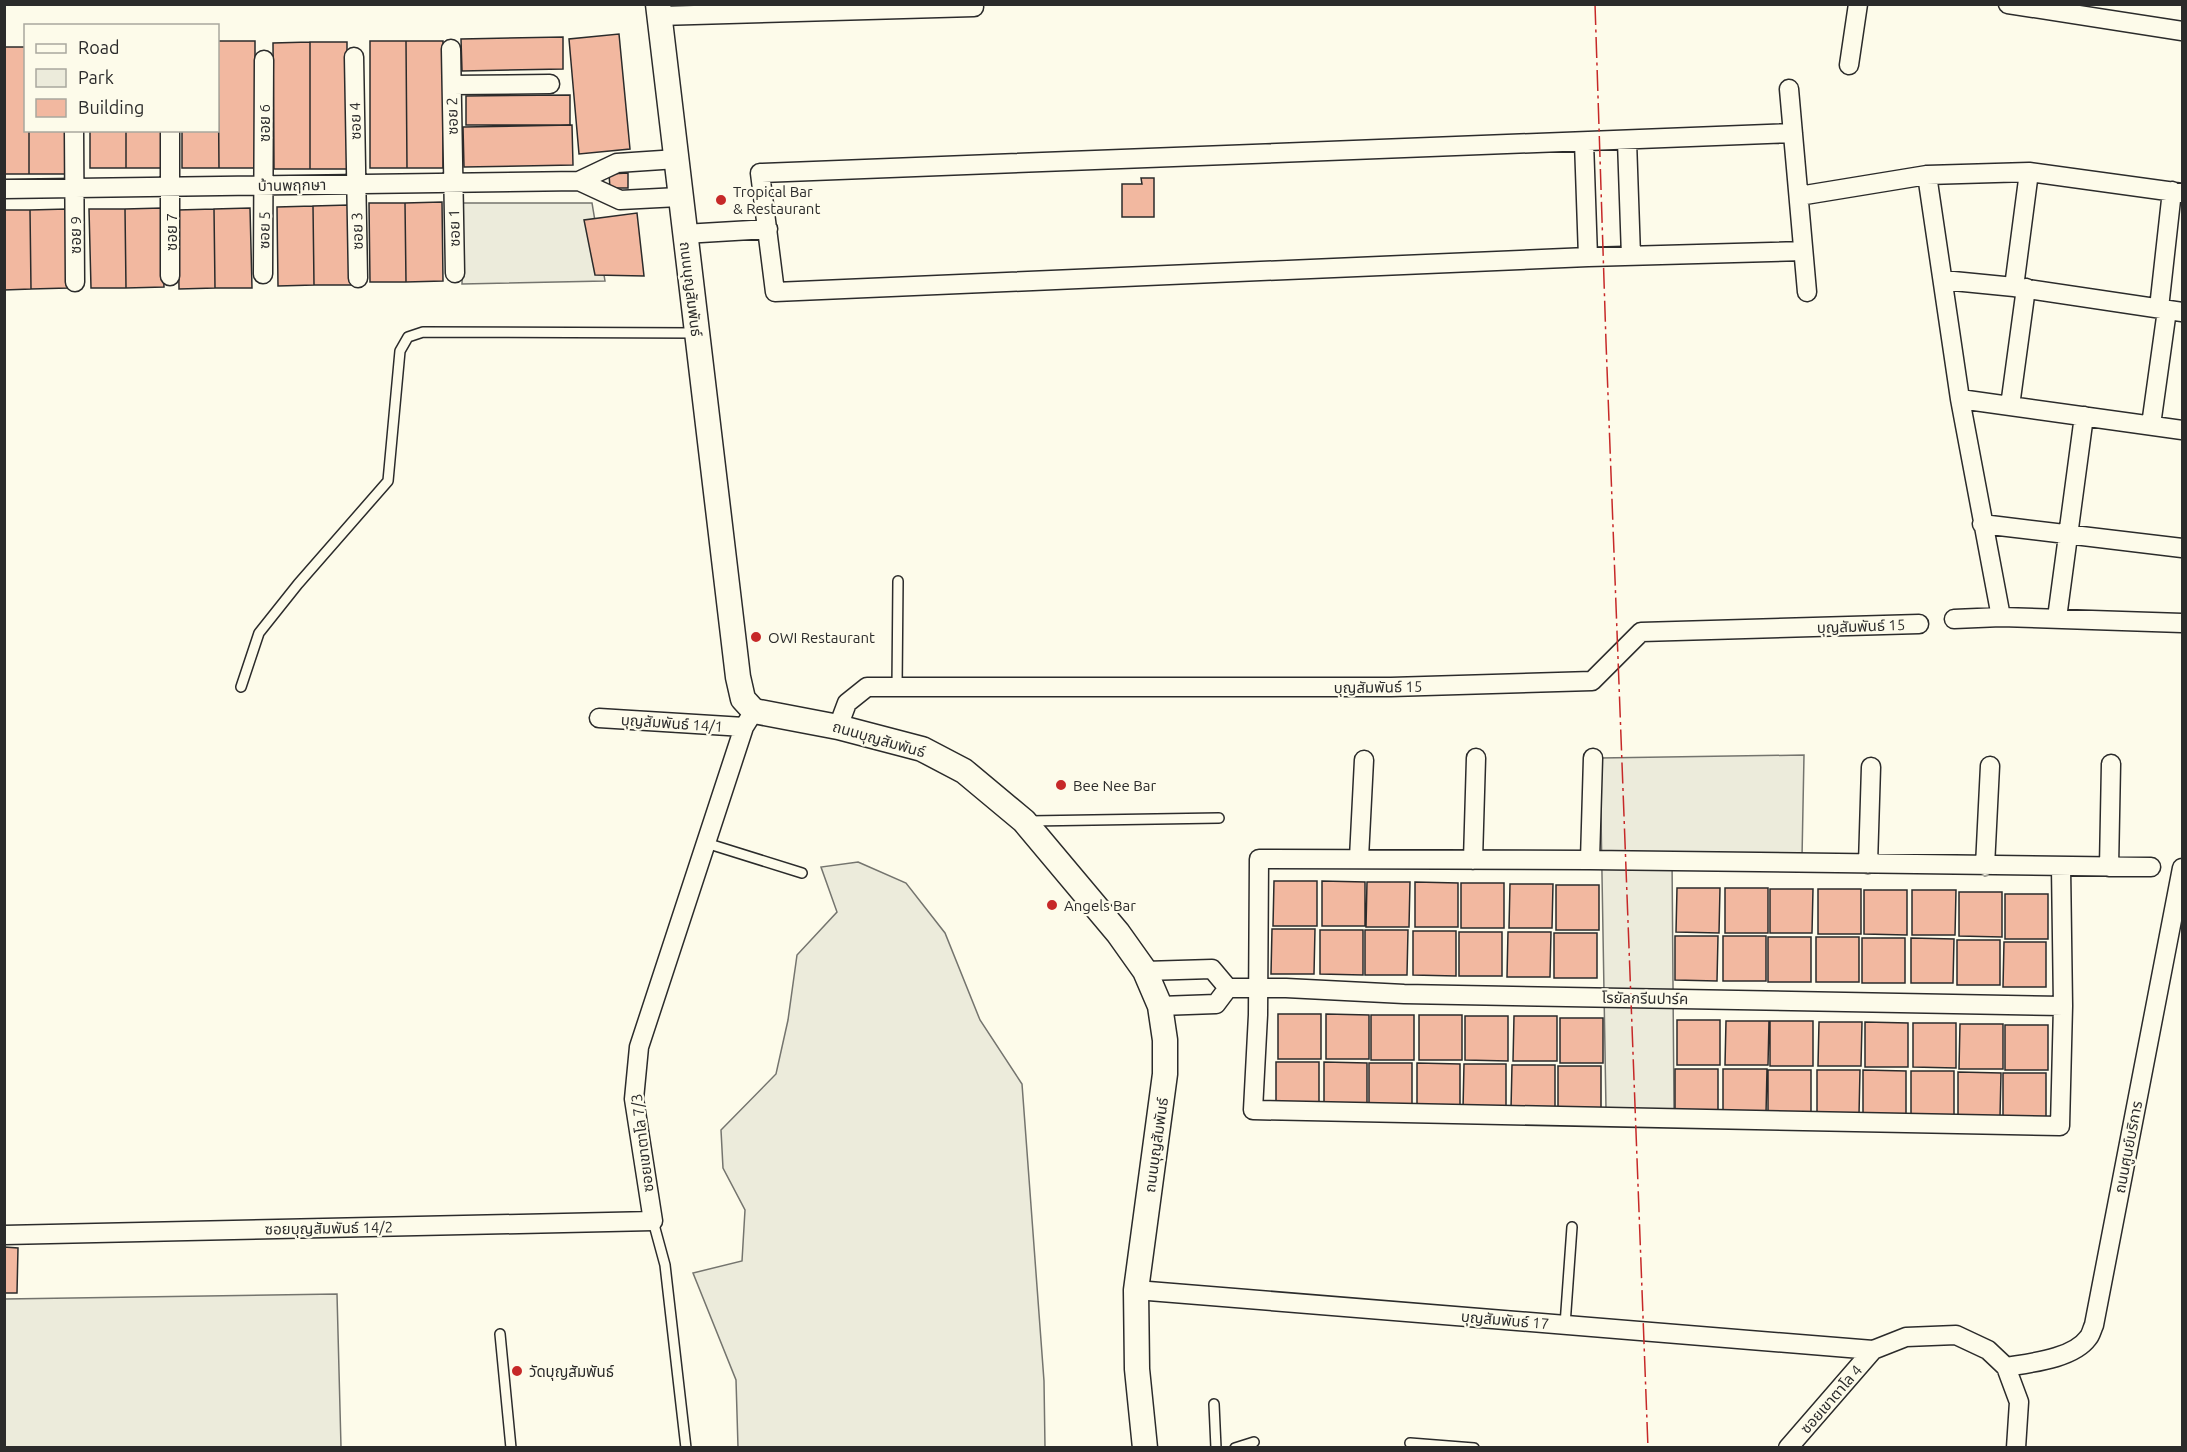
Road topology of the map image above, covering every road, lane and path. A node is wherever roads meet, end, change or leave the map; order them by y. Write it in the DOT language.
graph roads {
  1 [pos="1858,4"];
  2 [pos="2008,4"];
  3 [pos="974,7"];
  4 [pos="658,10"];
  5 [pos="2182,31"];
  6 [pos="451,49"];
  7 [pos="354,57"];
  8 [pos="264,60"];
  9 [pos="1849,65"];
  10 [pos="550,84"];
  11 [pos="452,85"];
  12 [pos="1789,89"];
  13 [pos="74,132"];
  14 [pos="170,132"];
  15 [pos="1793,134"];
  16 [pos="1584,141"];
  17 [pos="1627,141"];
  18 [pos="676,159"];
  19 [pos="2029,172"];
  20 [pos="1927,175"];
  21 [pos="579,181"];
  22 [pos="454,183"];
  23 [pos="356,185"];
  24 [pos="265,186"];
  25 [pos="171,187"];
  26 [pos="75,188"];
  27 [pos="4,189"];
  28 [pos="2177,192"];
  29 [pos="1798,196"];
  30 [pos="679,197"];
  31 [pos="768,229"];
  32 [pos="684,234"];
  33 [pos="1803,251"];
  34 [pos="1631,256"];
  35 [pos="1588,257"];
  36 [pos="455,273"];
  37 [pos="263,274"];
  38 [pos="170,276"];
  39 [pos="358,278"];
  40 [pos="1943,280"];
  41 [pos="75,282"];
  42 [pos="2020,288"];
  43 [pos="1807,292"];
  44 [pos="2170,310"];
  45 [pos="697,333"];
  46 [pos="1960,399"];
  47 [pos="2010,406"];
  48 [pos="2084,416"];
  49 [pos="2151,425"];
  50 [pos="2182,430"];
  51 [pos="1982,524"];
  52 [pos="2068,534"];
  53 [pos="2182,548"];
  54 [pos="898,581"];
  55 [pos="2001,617"];
  56 [pos="2057,618"];
  57 [pos="1954,619"];
  58 [pos="2182,623"];
  59 [pos="1919,624"];
  60 [pos="241,687"];
  61 [pos="897,687"];
  62 [pos="599,718"];
  63 [pos="749,719"];
  64 [pos="838,727"];
  65 [pos="1476,758"];
  66 [pos="1593,758"];
  67 [pos="1364,760"];
  68 [pos="2111,764"];
  69 [pos="1990,766"];
  70 [pos="1871,767"];
  71 [pos="1219,818"];
  72 [pos="1024,821"];
  73 [pos="706,843"];
  74 [pos="1359,858"];
  75 [pos="1473,860"];
  76 [pos="1590,860"];
  77 [pos="1868,864"];
  78 [pos="1985,866"];
  79 [pos="2061,867"];
  80 [pos="2109,867"];
  81 [pos="2151,867"];
  82 [pos="2182,868"];
  83 [pos="802,873"];
  84 [pos="1145,971"];
  85 [pos="1228,988"];
  86 [pos="1258,988"];
  87 [pos="2063,1005"];
  88 [pos="1160,1006"];
  89 [pos="653,1221"];
  90 [pos="1572,1227"];
  91 [pos="4,1235"];
  92 [pos="1136,1290"];
  93 [pos="1565,1325"];
  94 [pos="500,1334"];
  95 [pos="1873,1350"];
  96 [pos="2006,1367"];
  97 [pos="1214,1404"];
  98 [pos="1254,1442"];
  99 [pos="1410,1443"];
  100 [pos="511,1448"];
  101 [pos="686,1448"];
  102 [pos="1145,1448"];
  103 [pos="1216,1448"];
  104 [pos="1234,1448"];
  105 [pos="1474,1448"];
  106 [pos="1788,1448"];
  107 [pos="2016,1448"];
  1 -- 9 [label="street"];
  2 -- 5 [label="street"];
  3 -- 4 [label="street"];
  4 -- 18 [label="street, ถนนบุญสัมพันธ์"];
  6 -- 11 [label="street, ซอย 2"];
  7 -- 23 [label="street, ซอย 4"];
  8 -- 24 [label="street, ซอย 6"];
  10 -- 11 [label="street"];
  11 -- 22 [label="street, ซอย 2"];
  12 -- 15 [label="street"];
  13 -- 26 [label="street, ซอย 9"];
  14 -- 25 [label="street, ซอย 7"];
  15 -- 17 [label="street"];
  15 -- 29 [label="street"];
  16 -- 17 [label="street"];
  16 -- 31 [label="street"];
  16 -- 35 [label="street"];
  17 -- 34 [label="street"];
  18 -- 21 [label="street, บ้านพฤกษา"];
  18 -- 30 [label="street, ถนนบุญสัมพันธ์"];
  19 -- 20 [label="street"];
  19 -- 28 [label="street"];
  19 -- 42 [label="street"];
  20 -- 29 [label="street"];
  20 -- 40 [label="street"];
  21 -- 22 [label="street, บ้านพฤกษา"];
  21 -- 30 [label="street, บ้านพฤกษา"];
  22 -- 23 [label="street, บ้านพฤกษา"];
  22 -- 36 [label="street, ซอย 1"];
  23 -- 24 [label="street, บ้านพฤกษา"];
  23 -- 39 [label="street, ซอย 3"];
  24 -- 25 [label="street, บ้านพฤกษา"];
  24 -- 37 [label="street, ซอย 5"];
  25 -- 26 [label="street, บ้านพฤกษา"];
  25 -- 38 [label="street, ซอย 7"];
  26 -- 27 [label="street, บ้านพฤกษา"];
  26 -- 41 [label="street, ซอย 9"];
  28 -- 44 [label="street"];
  29 -- 33 [label="street"];
  30 -- 32 [label="street, ถนนบุญสัมพันธ์"];
  31 -- 32 [label="street"];
  31 -- 35 [label="street"];
  32 -- 45 [label="street, ถนนบุญสัมพันธ์"];
  33 -- 34 [label="street"];
  33 -- 43 [label="street"];
  34 -- 35 [label="street"];
  40 -- 42 [label="street"];
  40 -- 46 [label="street"];
  42 -- 44 [label="street"];
  42 -- 47 [label="street"];
  44 -- 49 [label="street"];
  45 -- 60 [label="lane"];
  45 -- 63 [label="street, ถนนบุญสัมพันธ์"];
  46 -- 47 [label="street"];
  46 -- 51 [label="street"];
  47 -- 48 [label="street"];
  48 -- 49 [label="street"];
  48 -- 52 [label="street"];
  49 -- 50 [label="street"];
  51 -- 52 [label="street"];
  51 -- 55 [label="street"];
  52 -- 53 [label="street"];
  52 -- 56 [label="street"];
  54 -- 61 [label="lane"];
  55 -- 56 [label="street"];
  55 -- 57 [label="street"];
  56 -- 58 [label="street"];
  59 -- 61 [label="street, บุญสัมพันธ์ 15"];
  61 -- 64 [label="street, บุญสัมพันธ์ 15"];
  62 -- 63 [label="street, บุญสัมพันธ์ 14/1"];
  63 -- 64 [label="street, ถนนบุญสัมพันธ์"];
  63 -- 73 [label="street, ซอยเขาตาโล 7/3"];
  64 -- 72 [label="street, ถนนบุญสัมพันธ์"];
  65 -- 75 [label="street"];
  66 -- 76 [label="street"];
  67 -- 74 [label="street"];
  68 -- 80 [label="street"];
  69 -- 78 [label="street"];
  70 -- 77 [label="street"];
  71 -- 72 [label="lane"];
  72 -- 84 [label="street, ถนนบุญสัมพันธ์"];
  73 -- 83 [label="lane"];
  73 -- 89 [label="street, ซอยเขาตาโล 7/3"];
  74 -- 75 [label="street"];
  74 -- 86 [label="street"];
  75 -- 76 [label="street"];
  76 -- 77 [label="street"];
  77 -- 78 [label="street"];
  78 -- 79 [label="street"];
  79 -- 80 [label="street"];
  79 -- 87 [label="street"];
  80 -- 81 [label="street"];
  82 -- 96 [label="street, ถนนศูนย์บริการ"];
  84 -- 85 [label="street"];
  84 -- 88 [label="street, ถนนบุญสัมพันธ์"];
  85 -- 86 [label="street, โรยัลกรีนปาร์ค"];
  85 -- 88 [label="street"];
  86 -- 87 [label="street, โรยัลกรีนปาร์ค"];
  86 -- 87 [label="street"];
  88 -- 92 [label="street, ถนนบุญสัมพันธ์"];
  89 -- 91 [label="street, ซอยบุญสัมพันธ์ 14/2"];
  89 -- 101 [label="lane, ซอยเขาตาโล 7/3"];
  90 -- 93 [label="lane"];
  92 -- 93 [label="street, บุญสัมพันธ์ 17"];
  92 -- 102 [label="street, ถนนบุญสัมพันธ์"];
  93 -- 95 [label="street, บุญสัมพันธ์ 17"];
  94 -- 100 [label="lane"];
  95 -- 96 [label="street"];
  95 -- 106 [label="street, ซอยเขาตาโล 4"];
  96 -- 107 [label="street"];
  97 -- 103 [label="lane"];
  98 -- 104 [label="lane"];
  99 -- 105 [label="lane"];
}
